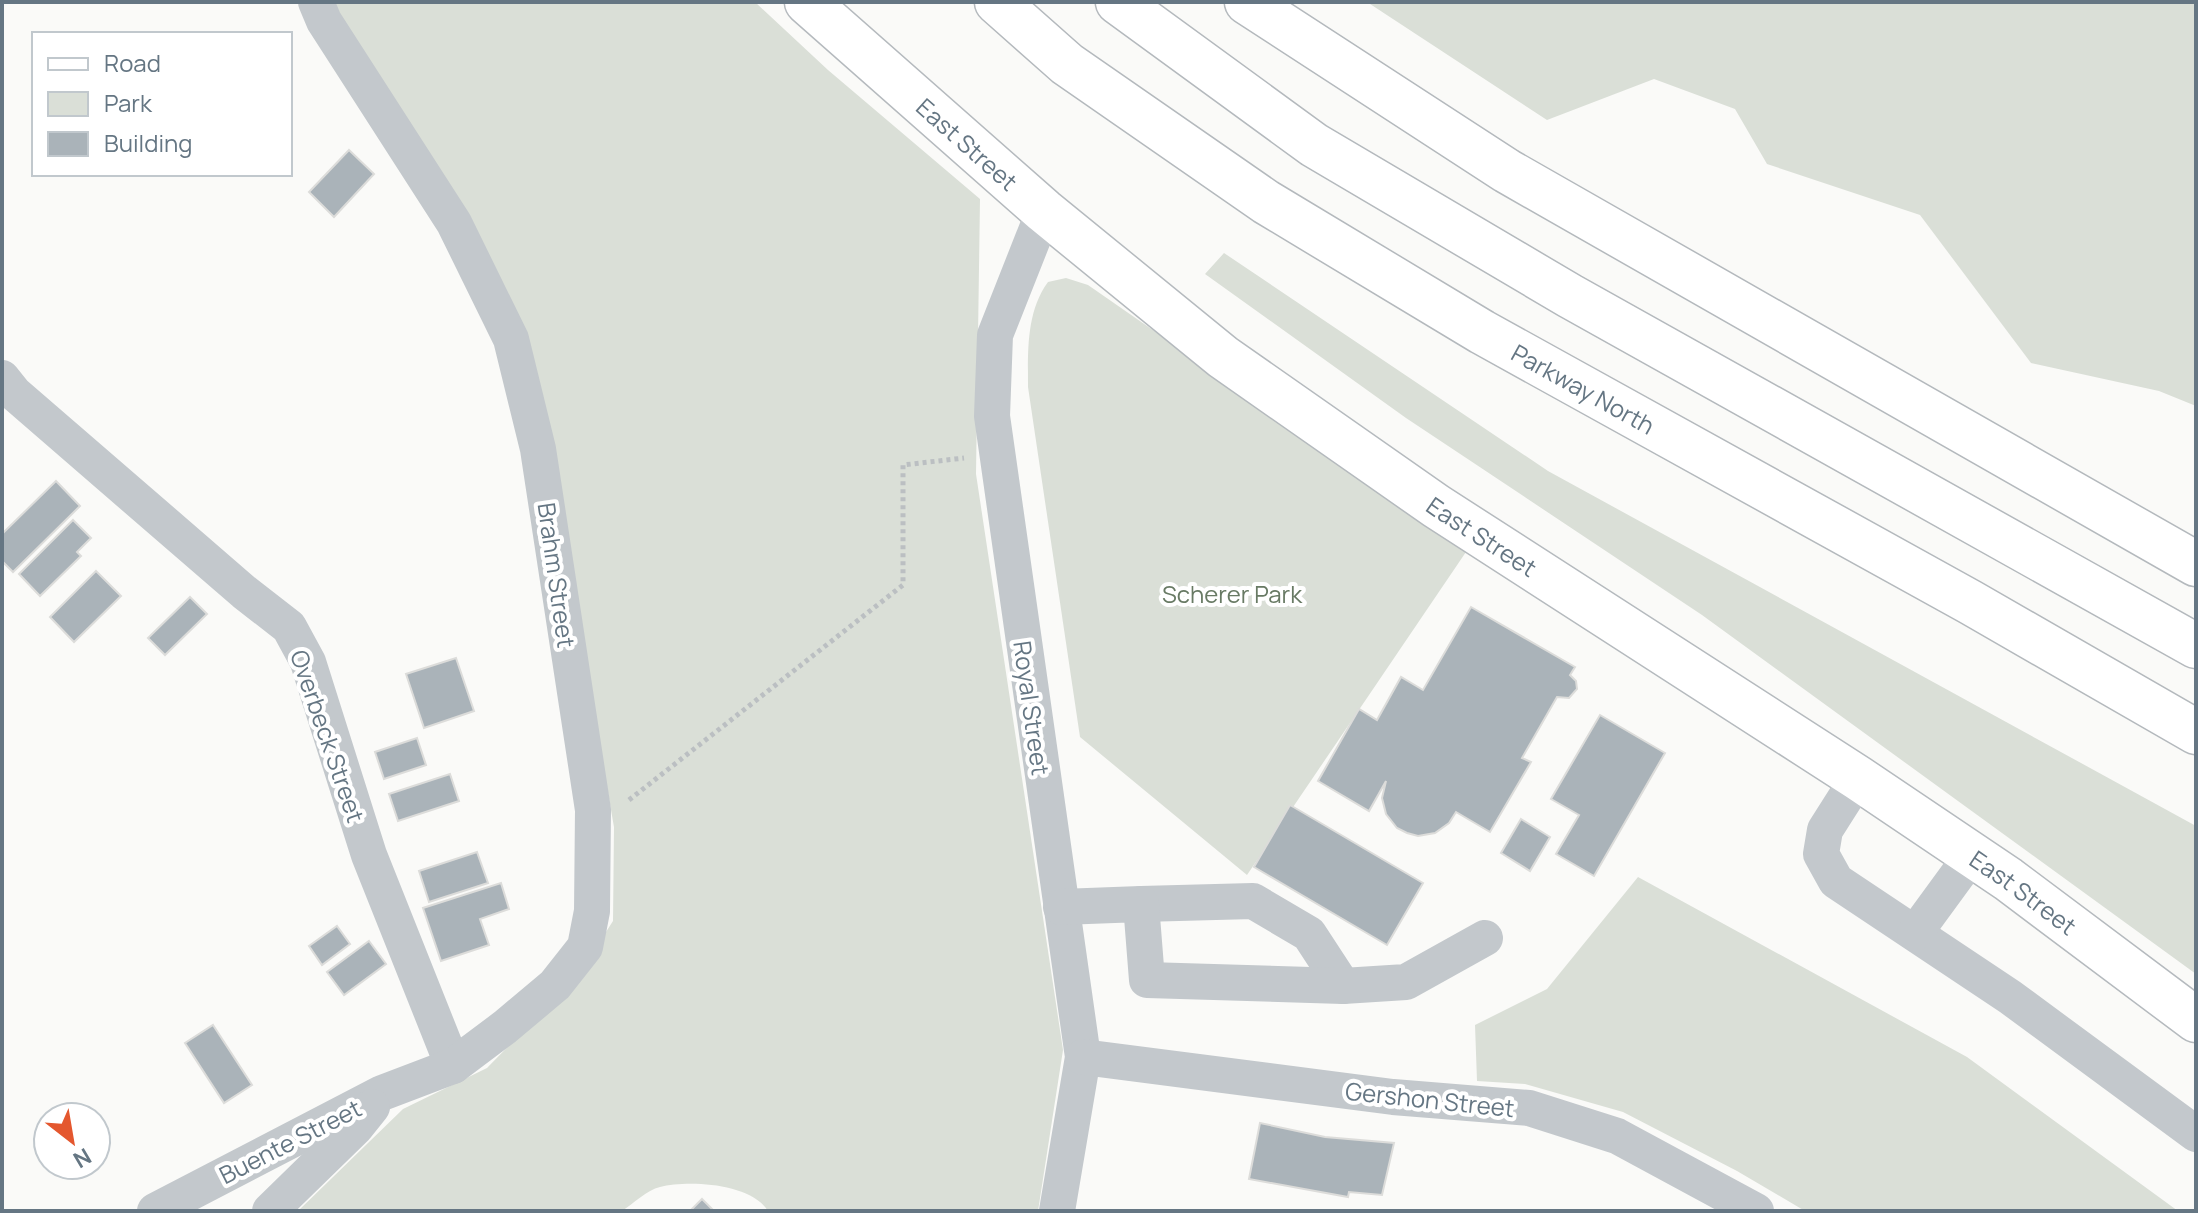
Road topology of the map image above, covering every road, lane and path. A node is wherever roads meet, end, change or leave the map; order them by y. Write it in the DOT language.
graph roads {
  1 [pos="316,2"];
  2 [pos="807,2"];
  3 [pos="997,2"];
  4 [pos="1118,2"];
  5 [pos="1247,2"];
  6 [pos="1044,211"];
  7 [pos="2,378"];
  8 [pos="997,454"];
  9 [pos="2196,564"];
  10 [pos="2196,646"];
  11 [pos="2196,732"];
  12 [pos="1858,778"];
  13 [pos="593,810"];
  14 [pos="1972,855"];
  15 [pos="1141,904"];
  16 [pos="1061,907"];
  17 [pos="1915,933"];
  18 [pos="1485,938"];
  19 [pos="1343,986"];
  20 [pos="2196,1020"];
  21 [pos="1083,1057"];
  22 [pos="453,1066"];
  23 [pos="382,1093"];
  24 [pos="2196,1134"];
  25 [pos="155,1211"];
  26 [pos="270,1211"];
  27 [pos="1057,1211"];
  28 [pos="1756,1211"];
  1 -- 13 [label="street, Brahm Street"];
  2 -- 6 [label="main road, East Street"];
  3 -- 11 [label="main road, Parkway North"];
  4 -- 10 [label="main road"];
  5 -- 9 [label="main road"];
  6 -- 8 [label="street, Royal Street"];
  6 -- 12 [label="main road, East Street"];
  7 -- 22 [label="street, Overbeck Street"];
  8 -- 13 [label="path"];
  8 -- 16 [label="street, Royal Street"];
  12 -- 14 [label="main road, East Street"];
  12 -- 17 [label="street"];
  13 -- 22 [label="street, Brahm Street"];
  14 -- 17 [label="street"];
  14 -- 20 [label="main road, East Street"];
  15 -- 16 [label="street"];
  15 -- 19 [label="street"];
  15 -- 19 [label="street"];
  16 -- 21 [label="street, Royal Street"];
  17 -- 24 [label="street"];
  18 -- 19 [label="street"];
  21 -- 27 [label="street, Royal Street"];
  21 -- 28 [label="street, Gershon Street"];
  22 -- 23 [label="street, Brahm Street"];
  23 -- 25 [label="street, Buente Street"];
  23 -- 26 [label="street"];
}
